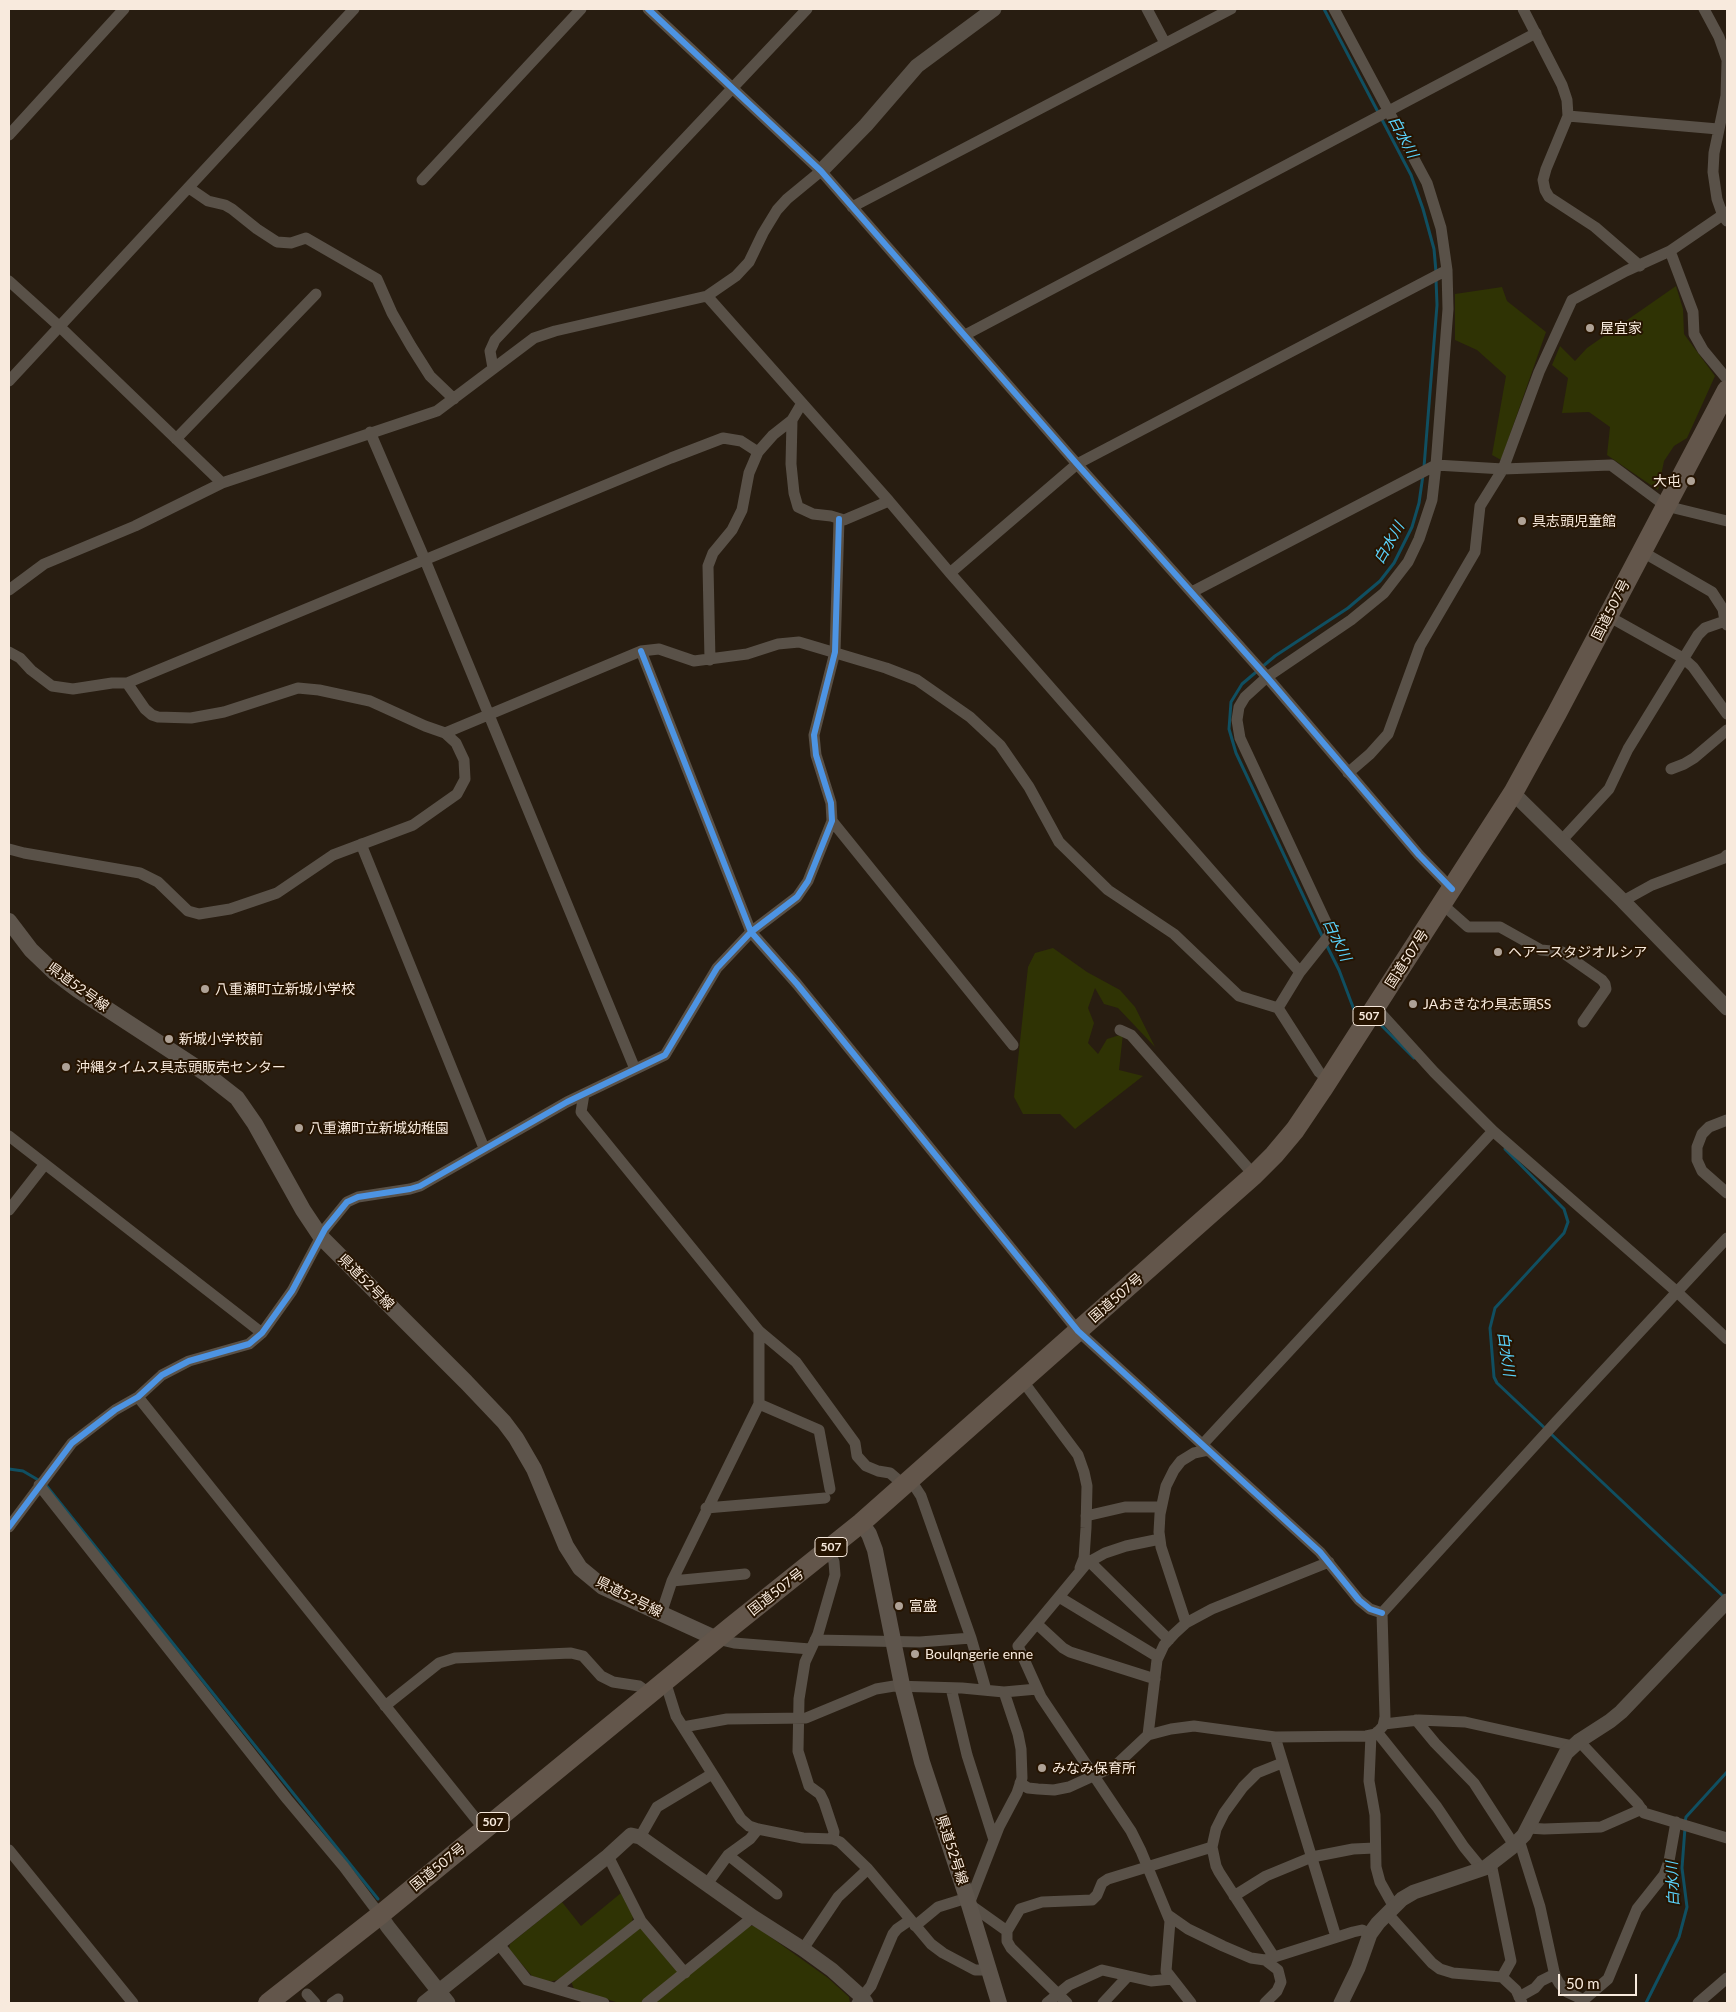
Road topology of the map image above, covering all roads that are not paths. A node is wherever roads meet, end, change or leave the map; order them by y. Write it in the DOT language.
graph roads {
  1 [pos="124,9"];
  2 [pos="354,9"];
  3 [pos="581,9"];
  4 [pos="648,9"];
  5 [pos="807,9"];
  6 [pos="994,9"];
  7 [pos="1147,9"];
  8 [pos="1231,9"];
  9 [pos="1334,9"];
  10 [pos="1523,9"];
  11 [pos="1704,9"];
  12 [pos="1536,34"];
  13 [pos="1165,43"];
  14 [pos="1727,61"];
  15 [pos="733,88"];
  16 [pos="1390,111"];
  17 [pos="1568,116"];
  18 [pos="1718,129"];
  19 [pos="9,134"];
  20 [pos="821,171"];
  21 [pos="422,180"];
  22 [pos="189,188"];
  23 [pos="852,207"];
  24 [pos="1726,216"];
  25 [pos="1670,251"];
  26 [pos="1640,266"];
  27 [pos="1447,270"];
  28 [pos="9,281"];
  29 [pos="316,294"];
  30 [pos="707,296"];
  31 [pos="60,327"];
  32 [pos="965,335"];
  33 [pos="494,368"];
  34 [pos="11,374"];
  35 [pos="1727,379"];
  36 [pos="1727,390"];
  37 [pos="454,399"];
  38 [pos="802,403"];
  39 [pos="792,420"];
  40 [pos="370,432"];
  41 [pos="176,439"];
  42 [pos="758,452"];
  43 [pos="1077,464"];
  44 [pos="1436,465"];
  45 [pos="1502,469"];
  46 [pos="222,483"];
  47 [pos="889,501"];
  48 [pos="1666,506"];
  49 [pos="839,520"];
  50 [pos="1727,521"];
  51 [pos="1641,552"];
  52 [pos="425,560"];
  53 [pos="950,573"];
  54 [pos="9,590"];
  55 [pos="1192,592"];
  56 [pos="1608,616"];
  57 [pos="1726,620"];
  58 [pos="641,651"];
  59 [pos="9,652"];
  60 [pos="835,652"];
  61 [pos="1683,658"];
  62 [pos="710,660"];
  63 [pos="1267,677"];
  64 [pos="127,683"];
  65 [pos="488,714"];
  66 [pos="1727,714"];
  67 [pos="1727,730"];
  68 [pos="445,733"];
  69 [pos="1671,769"];
  70 [pos="1348,773"];
  71 [pos="1514,793"];
  72 [pos="832,821"];
  73 [pos="1562,840"];
  74 [pos="361,844"];
  75 [pos="9,849"];
  76 [pos="1727,855"];
  77 [pos="1447,896"];
  78 [pos="1623,901"];
  79 [pos="9,921"];
  80 [pos="751,932"];
  81 [pos="1300,972"];
  82 [pos="1375,1007"];
  83 [pos="1278,1008"];
  84 [pos="1727,1008"];
  85 [pos="1583,1022"];
  86 [pos="1120,1030"];
  87 [pos="1013,1046"];
  88 [pos="635,1070"];
  89 [pos="1329,1080"];
  90 [pos="584,1094"];
  91 [pos="1727,1120"];
  92 [pos="1493,1131"];
  93 [pos="9,1136"];
  94 [pos="484,1148"];
  95 [pos="45,1164"];
  96 [pos="1254,1175"];
  97 [pos="1727,1193"];
  98 [pos="9,1210"];
  99 [pos="321,1237"];
  100 [pos="1727,1238"];
  101 [pos="1677,1292"];
  102 [pos="759,1331"];
  103 [pos="1078,1331"];
  104 [pos="262,1333"];
  105 [pos="1727,1339"];
  106 [pos="1022,1380"];
  107 [pos="138,1397"];
  108 [pos="759,1404"];
  109 [pos="834,1412"];
  110 [pos="819,1430"];
  111 [pos="1206,1447"];
  112 [pos="907,1482"];
  113 [pos="39,1485"];
  114 [pos="1161,1507"];
  115 [pos="706,1508"];
  116 [pos="1086,1516"];
  117 [pos="861,1523"];
  118 [pos="9,1527"];
  119 [pos="1160,1539"];
  120 [pos="829,1549"];
  121 [pos="1090,1562"];
  122 [pos="1329,1562"];
  123 [pos="745,1574"];
  124 [pos="1076,1576"];
  125 [pos="672,1581"];
  126 [pos="1059,1597"];
  127 [pos="1727,1600"];
  128 [pos="1382,1613"];
  129 [pos="662,1614"];
  130 [pos="1186,1623"];
  131 [pos="1037,1624"];
  132 [pos="971,1638"];
  133 [pos="717,1639"];
  134 [pos="1169,1640"];
  135 [pos="894,1642"];
  136 [pos="812,1644"];
  137 [pos="1158,1657"];
  138 [pos="1155,1679"];
  139 [pos="902,1685"];
  140 [pos="657,1688"];
  141 [pos="951,1688"];
  142 [pos="1037,1689"];
  143 [pos="986,1690"];
  144 [pos="1004,1692"];
  145 [pos="385,1706"];
  146 [pos="798,1719"];
  147 [pos="1416,1720"];
  148 [pos="683,1727"];
  149 [pos="1377,1730"];
  150 [pos="1148,1735"];
  151 [pos="1275,1737"];
  152 [pos="1576,1743"];
  153 [pos="1282,1763"];
  154 [pos="712,1774"];
  155 [pos="1093,1776"];
  156 [pos="1020,1783"];
  157 [pos="1642,1809"];
  158 [pos="1676,1822"];
  159 [pos="1528,1828"];
  160 [pos="484,1829"];
  161 [pos="758,1829"];
  162 [pos="640,1837"];
  163 [pos="1727,1838"];
  164 [pos="833,1839"];
  165 [pos="994,1840"];
  166 [pos="1516,1843"];
  167 [pos="1212,1847"];
  168 [pos="1375,1848"];
  169 [pos="9,1850"];
  170 [pos="728,1855"];
  171 [pos="608,1856"];
  172 [pos="1312,1857"];
  173 [pos="1147,1865"];
  174 [pos="1487,1866"];
  175 [pos="868,1869"];
  176 [pos="707,1884"];
  177 [pos="777,1894"];
  178 [pos="1234,1896"];
  179 [pos="968,1901"];
  180 [pos="1391,1910"];
  181 [pos="380,1914"];
  182 [pos="1168,1915"];
  183 [pos="753,1917"];
  184 [pos="641,1921"];
  185 [pos="913,1923"];
  186 [pos="1007,1931"];
  187 [pos="1370,1934"];
  188 [pos="1336,1938"];
  189 [pos="498,1943"];
  190 [pos="802,1949"];
  191 [pos="1270,1959"];
  192 [pos="989,1970"];
  193 [pos="685,1972"];
  194 [pos="1555,1974"];
  195 [pos="1128,1976"];
  196 [pos="1502,1977"];
  197 [pos="1727,1978"];
  198 [pos="1172,1979"];
  199 [pos="556,1988"];
  200 [pos="1058,1995"];
  201 [pos="443,1997"];
  202 [pos="1520,2000"];
  203 [pos="862,2001"];
  204 [pos="1582,2001"];
  205 [pos="133,2003"];
  206 [pos="268,2003"];
  207 [pos="424,2003"];
  208 [pos="604,2003"];
  209 [pos="647,2003"];
  210 [pos="999,2003"];
  211 [pos="1047,2003"];
  212 [pos="1067,2003"];
  213 [pos="1103,2003"];
  214 [pos="1191,2003"];
  215 [pos="1265,2003"];
  216 [pos="1341,2003"];
  217 [pos="1698,2003"];
  1 -- 19 [label="street"];
  2 -- 22 [label="street"];
  3 -- 21 [label="street"];
  4 -- 15 [label="street"];
  5 -- 15 [label="street"];
  6 -- 20 [label="street"];
  7 -- 13 [label="street"];
  8 -- 13 [label="street"];
  9 -- 16 [label="street"];
  10 -- 12 [label="street"];
  11 -- 14 [label="street"];
  12 -- 16 [label="street"];
  12 -- 17 [label="street"];
  13 -- 23 [label="street"];
  14 -- 18 [label="street"];
  15 -- 20 [label="street"];
  15 -- 33 [label="street"];
  16 -- 27 [label="street"];
  16 -- 32 [label="street"];
  17 -- 18 [label="street"];
  17 -- 26 [label="street"];
  18 -- 24 [label="street"];
  20 -- 23 [label="street"];
  20 -- 30 [label="street"];
  22 -- 31 [label="street"];
  22 -- 37 [label="street"];
  23 -- 32 [label="street"];
  24 -- 25 [label="street"];
  25 -- 26 [label="street"];
  25 -- 35 [label="street"];
  26 -- 45 [label="street"];
  27 -- 43 [label="street"];
  27 -- 44 [label="street"];
  28 -- 31 [label="street"];
  29 -- 41 [label="street"];
  30 -- 33 [label="street"];
  30 -- 38 [label="street"];
  31 -- 34 [label="street"];
  31 -- 41 [label="street"];
  32 -- 43 [label="street"];
  33 -- 37 [label="street"];
  36 -- 48 [label="highway, 国道507号 / 507"];
  37 -- 40 [label="street"];
  38 -- 39 [label="street"];
  38 -- 47 [label="street"];
  39 -- 42 [label="street"];
  39 -- 49 [label="street"];
  40 -- 46 [label="street"];
  40 -- 52 [label="street"];
  41 -- 46 [label="street"];
  42 -- 52 [label="street"];
  42 -- 62 [label="street"];
  43 -- 53 [label="street"];
  43 -- 55 [label="street"];
  44 -- 45 [label="street"];
  44 -- 55 [label="street"];
  44 -- 63 [label="street"];
  45 -- 48 [label="street"];
  45 -- 70 [label="street"];
  46 -- 54 [label="street"];
  47 -- 49 [label="street"];
  47 -- 53 [label="street"];
  48 -- 50 [label="street"];
  48 -- 51 [label="highway, 国道507号 / 507"];
  49 -- 60 [label="street"];
  51 -- 56 [label="highway, 国道507号 / 507"];
  51 -- 57 [label="street"];
  52 -- 64 [label="street"];
  52 -- 65 [label="street"];
  53 -- 81 [label="street"];
  55 -- 63 [label="street"];
  56 -- 61 [label="street"];
  56 -- 71 [label="highway, 国道507号 / 507"];
  57 -- 61 [label="street"];
  58 -- 62 [label="street"];
  58 -- 65 [label="street"];
  58 -- 80 [label="street"];
  59 -- 64 [label="street"];
  60 -- 62 [label="street"];
  60 -- 72 [label="street"];
  60 -- 83 [label="street"];
  61 -- 66 [label="street"];
  61 -- 73 [label="street"];
  63 -- 70 [label="street"];
  63 -- 81 [label="street"];
  64 -- 68 [label="street"];
  65 -- 68 [label="street"];
  65 -- 88 [label="street"];
  67 -- 69 [label="street"];
  68 -- 74 [label="street"];
  70 -- 77 [label="street"];
  71 -- 73 [label="street"];
  71 -- 77 [label="highway, 国道507号 / 507"];
  72 -- 80 [label="street"];
  72 -- 87 [label="street"];
  73 -- 78 [label="street"];
  74 -- 75 [label="street"];
  74 -- 94 [label="street"];
  76 -- 78 [label="street"];
  77 -- 82 [label="highway, 国道507号 / 507"];
  77 -- 85 [label="street"];
  78 -- 84 [label="street"];
  79 -- 99 [label="main road, 県道52号線"];
  80 -- 88 [label="street"];
  80 -- 103 [label="street"];
  81 -- 83 [label="street"];
  82 -- 89 [label="highway, 国道507号 / 507"];
  82 -- 92 [label="street"];
  83 -- 89 [label="street"];
  86 -- 96 [label="street"];
  88 -- 90 [label="street"];
  89 -- 96 [label="highway, 国道507号 / 507"];
  90 -- 94 [label="street"];
  90 -- 102 [label="street"];
  91 -- 97 [label="street"];
  92 -- 101 [label="street"];
  92 -- 111 [label="street"];
  93 -- 95 [label="street"];
  94 -- 99 [label="street"];
  95 -- 98 [label="street"];
  95 -- 104 [label="street"];
  96 -- 103 [label="highway, 国道507号 / 507"];
  99 -- 104 [label="street"];
  99 -- 129 [label="main road, 県道52号線"];
  100 -- 101 [label="street"];
  101 -- 105 [label="street"];
  101 -- 128 [label="street"];
  102 -- 108 [label="street"];
  102 -- 109 [label="street"];
  103 -- 106 [label="highway, 国道507号 / 507"];
  103 -- 111 [label="street"];
  104 -- 107 [label="street"];
  106 -- 112 [label="highway, 国道507号 / 507"];
  106 -- 116 [label="street"];
  107 -- 113 [label="street"];
  107 -- 145 [label="street"];
  108 -- 110 [label="street"];
  108 -- 115 [label="street"];
  109 -- 110 [label="street"];
  109 -- 112 [label="street"];
  110 -- 115 [label="street"];
  111 -- 114 [label="street"];
  111 -- 122 [label="street"];
  112 -- 117 [label="highway, 国道507号 / 507"];
  112 -- 132 [label="street"];
  113 -- 118 [label="street"];
  113 -- 181 [label="street"];
  114 -- 116 [label="street"];
  114 -- 119 [label="street"];
  115 -- 125 [label="street"];
  116 -- 124 [label="street"];
  117 -- 120 [label="highway, 国道507号 / 507"];
  117 -- 135 [label="main road, 県道52号線"];
  119 -- 121 [label="street"];
  119 -- 130 [label="street"];
  120 -- 133 [label="highway, 国道507号 / 507"];
  120 -- 136 [label="street"];
  121 -- 124 [label="street"];
  121 -- 134 [label="street"];
  122 -- 128 [label="street"];
  122 -- 130 [label="street"];
  123 -- 125 [label="street"];
  124 -- 126 [label="street"];
  125 -- 129 [label="street"];
  126 -- 131 [label="street"];
  126 -- 137 [label="street"];
  127 -- 152 [label="street"];
  128 -- 149 [label="street"];
  129 -- 133 [label="main road, 県道52号線"];
  130 -- 134 [label="street"];
  131 -- 138 [label="street"];
  131 -- 142 [label="street"];
  132 -- 135 [label="street"];
  132 -- 143 [label="street"];
  133 -- 136 [label="street"];
  133 -- 140 [label="highway, 国道507号 / 507"];
  134 -- 137 [label="street"];
  135 -- 136 [label="street"];
  135 -- 139 [label="main road, 県道52号線"];
  136 -- 146 [label="street"];
  137 -- 138 [label="street"];
  138 -- 150 [label="street"];
  139 -- 141 [label="street"];
  139 -- 146 [label="street"];
  139 -- 179 [label="main road, 県道52号線"];
  140 -- 145 [label="street"];
  140 -- 148 [label="street"];
  140 -- 160 [label="highway, 国道507号 / 507"];
  141 -- 143 [label="street"];
  141 -- 165 [label="street"];
  142 -- 144 [label="street"];
  142 -- 155 [label="street"];
  143 -- 144 [label="street"];
  144 -- 156 [label="street"];
  145 -- 160 [label="street"];
  146 -- 148 [label="street"];
  146 -- 164 [label="street"];
  147 -- 149 [label="street"];
  147 -- 152 [label="street"];
  147 -- 166 [label="street"];
  148 -- 154 [label="street"];
  149 -- 151 [label="street"];
  149 -- 168 [label="street"];
  149 -- 174 [label="street"];
  150 -- 151 [label="street"];
  150 -- 155 [label="street"];
  151 -- 153 [label="street"];
  152 -- 157 [label="street"];
  152 -- 159 [label="street"];
  153 -- 167 [label="street"];
  153 -- 172 [label="street"];
  154 -- 161 [label="street"];
  154 -- 162 [label="street"];
  155 -- 156 [label="street"];
  155 -- 173 [label="street"];
  156 -- 165 [label="street"];
  157 -- 158 [label="street"];
  157 -- 159 [label="street"];
  158 -- 163 [label="street"];
  158 -- 204 [label="street"];
  159 -- 166 [label="street"];
  160 -- 181 [label="highway, 国道507号 / 507"];
  161 -- 164 [label="street"];
  161 -- 170 [label="street"];
  162 -- 171 [label="street"];
  162 -- 176 [label="street"];
  164 -- 175 [label="street"];
  165 -- 179 [label="street"];
  166 -- 174 [label="street"];
  166 -- 194 [label="street"];
  167 -- 173 [label="street"];
  167 -- 178 [label="street"];
  168 -- 172 [label="street"];
  168 -- 180 [label="street"];
  169 -- 205 [label="street"];
  170 -- 176 [label="street"];
  170 -- 177 [label="street"];
  171 -- 184 [label="street"];
  171 -- 189 [label="street"];
  172 -- 178 [label="street"];
  172 -- 188 [label="street"];
  173 -- 182 [label="street"];
  173 -- 186 [label="street"];
  174 -- 180 [label="street"];
  174 -- 196 [label="street"];
  175 -- 185 [label="street"];
  175 -- 190 [label="street"];
  176 -- 183 [label="street"];
  178 -- 191 [label="street"];
  179 -- 185 [label="street"];
  179 -- 186 [label="street"];
  179 -- 192 [label="main road, 県道52号線"];
  180 -- 187 [label="street"];
  180 -- 196 [label="street"];
  181 -- 201 [label="street"];
  181 -- 206 [label="highway, 国道507号 / 507"];
  182 -- 191 [label="street"];
  182 -- 198 [label="street"];
  183 -- 190 [label="street"];
  183 -- 193 [label="street"];
  184 -- 193 [label="street"];
  184 -- 199 [label="street"];
  185 -- 192 [label="street"];
  185 -- 203 [label="street"];
  186 -- 200 [label="street"];
  187 -- 188 [label="street"];
  187 -- 216 [label="street"];
  188 -- 191 [label="street"];
  189 -- 199 [label="street"];
  189 -- 201 [label="street"];
  190 -- 203 [label="street"];
  191 -- 215 [label="street"];
  192 -- 210 [label="main road, 県道52号線"];
  193 -- 209 [label="street"];
  194 -- 202 [label="street"];
  194 -- 204 [label="street"];
  195 -- 198 [label="street"];
  195 -- 200 [label="street"];
  195 -- 213 [label="street"];
  196 -- 202 [label="street"];
  197 -- 217 [label="street"];
  198 -- 214 [label="street"];
  199 -- 208 [label="street"];
  200 -- 211 [label="street"];
  200 -- 212 [label="street"];
  201 -- 207 [label="street"];
}
